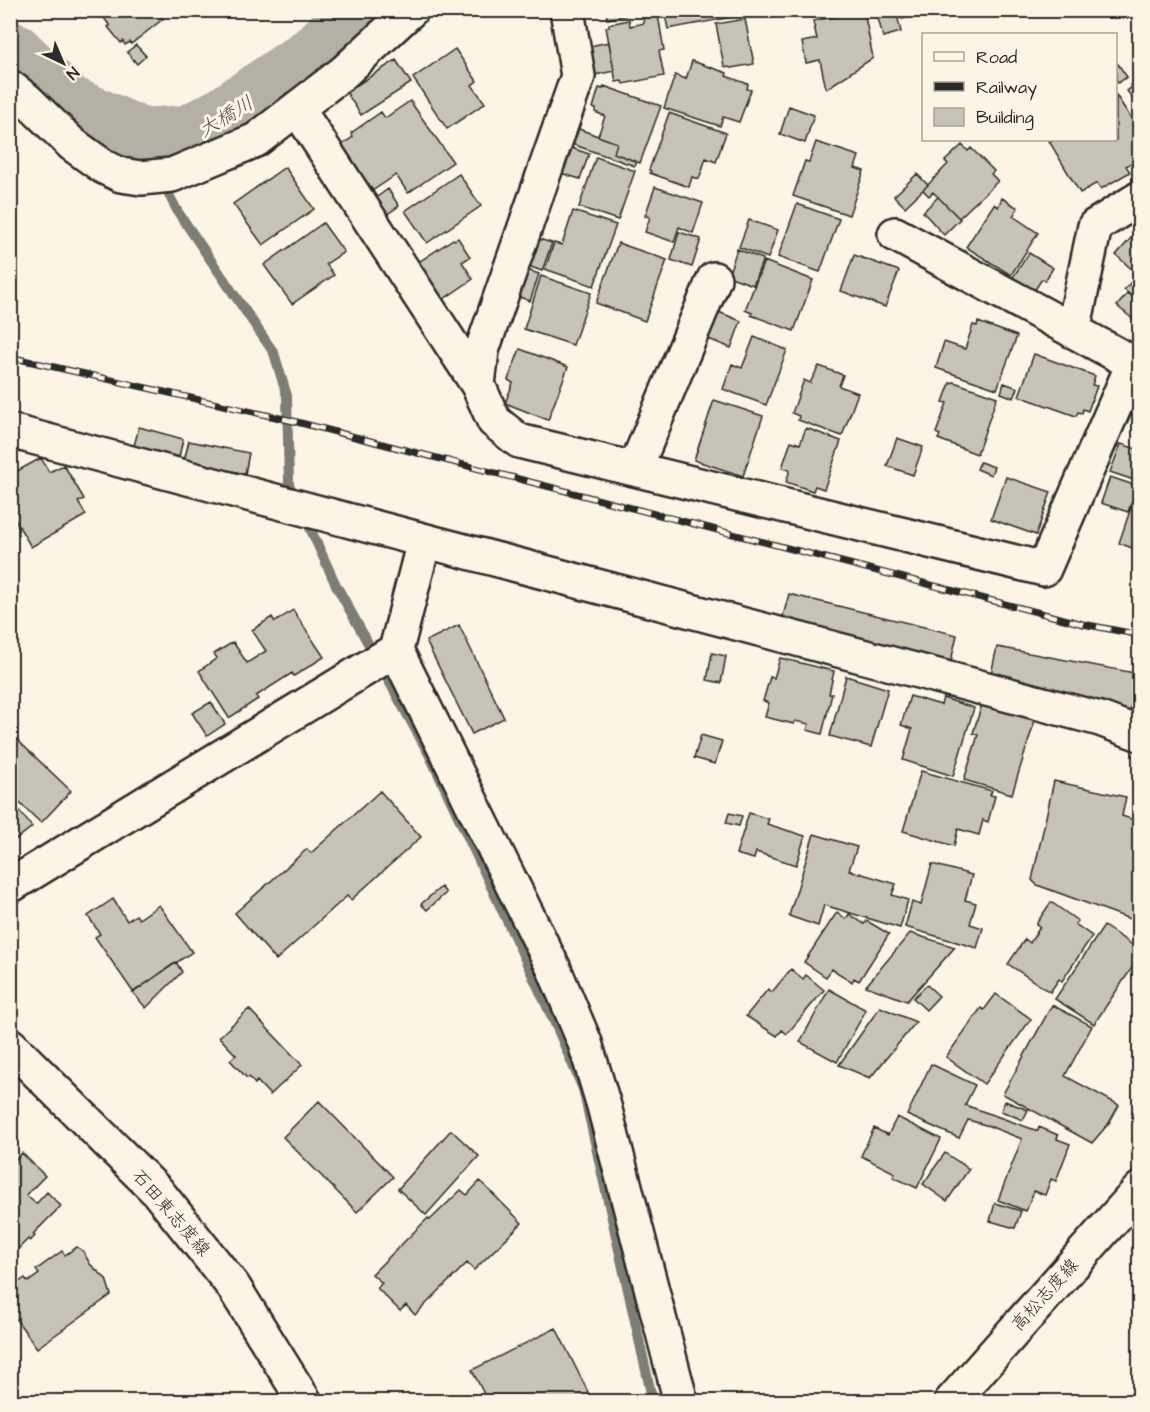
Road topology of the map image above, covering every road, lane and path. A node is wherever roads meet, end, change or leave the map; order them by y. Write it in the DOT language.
graph roads {
  1 [pos="411,10"];
  2 [pos="567,10"];
  3 [pos="10,87"];
  4 [pos="297,108"];
  5 [pos="1140,198"];
  6 [pos="895,234"];
  7 [pos="714,279"];
  8 [pos="1073,331"];
  9 [pos="1136,366"];
  10 [pos="478,385"];
  11 [pos="10,431"];
  12 [pos="635,469"];
  13 [pos="424,541"];
  14 [pos="396,650"];
  15 [pos="1140,734"];
  16 [pos="10,886"];
  17 [pos="10,1045"];
  18 [pos="1140,1189"];
  19 [pos="306,1401"];
  20 [pos="681,1401"];
  21 [pos="951,1401"];
  1 -- 4 [label="street"];
  2 -- 10 [label="street"];
  3 -- 4 [label="street"];
  4 -- 10 [label="street"];
  5 -- 8 [label="street"];
  6 -- 8 [label="street"];
  7 -- 12 [label="street"];
  8 -- 9 [label="street"];
  9 -- 12 [label="street"];
  10 -- 12 [label="street"];
  11 -- 13 [label="street"];
  13 -- 14 [label="street"];
  13 -- 15 [label="street"];
  14 -- 16 [label="street"];
  14 -- 20 [label="street"];
  17 -- 19 [label="street, 石田東志度線"];
  18 -- 21 [label="street, 高松志度線"];
}
